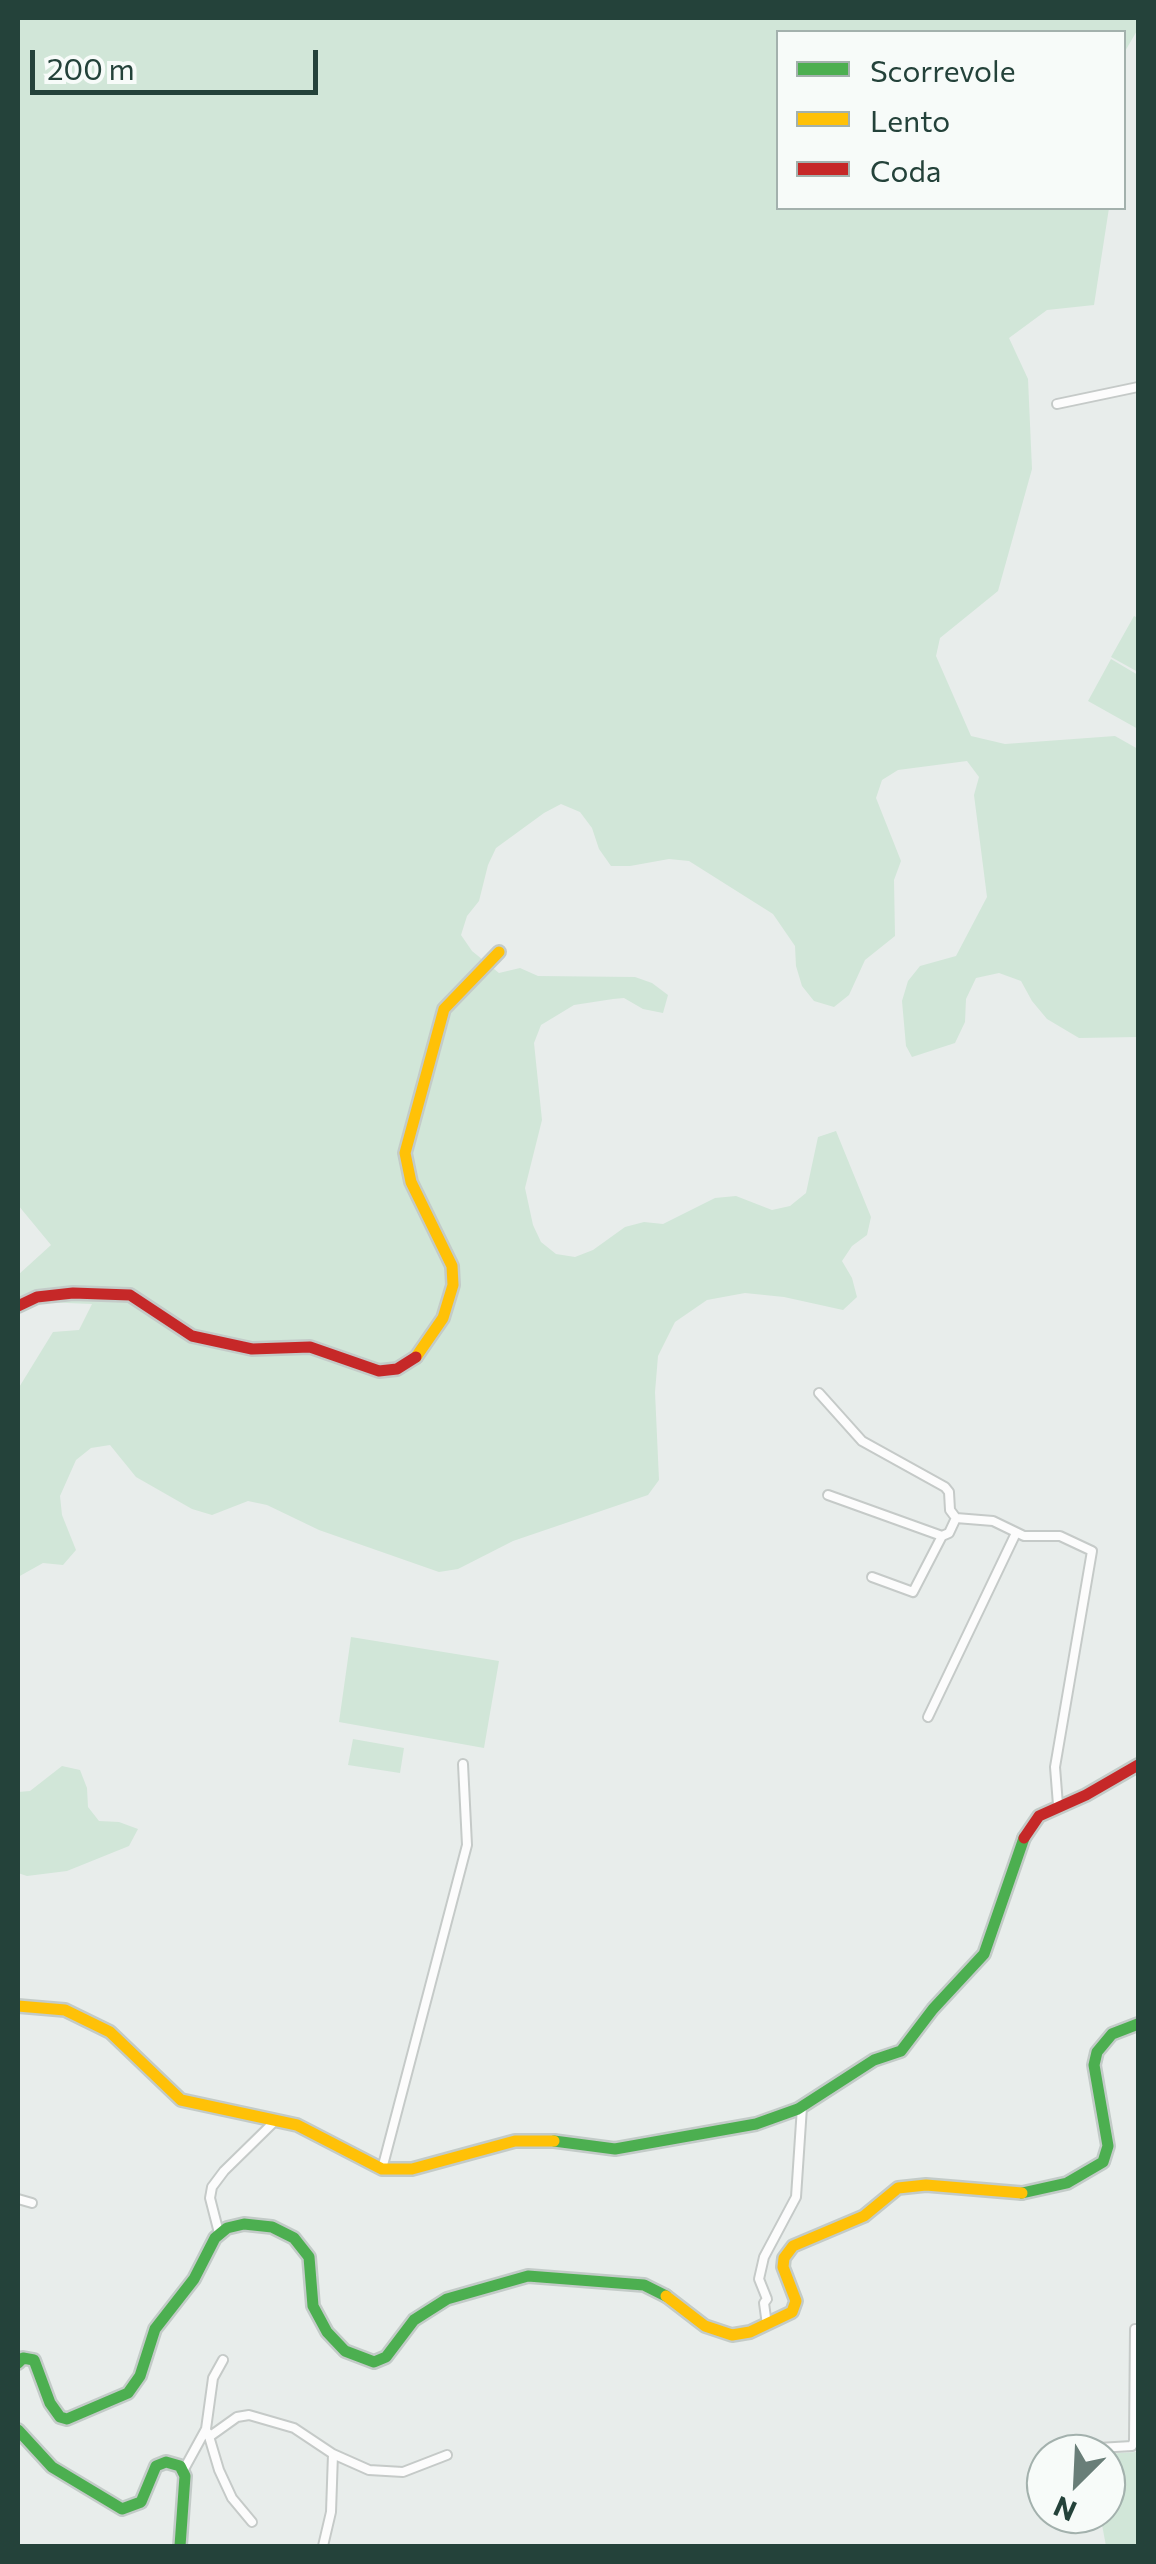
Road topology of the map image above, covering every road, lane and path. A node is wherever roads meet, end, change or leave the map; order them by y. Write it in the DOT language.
graph roads {
  1 [pos="1138,388"];
  2 [pos="1057,404"];
  3 [pos="499,952"];
  4 [pos="18,1306"];
  5 [pos="820,1393"];
  6 [pos="828,1495"];
  7 [pos="956,1518"];
  8 [pos="1016,1533"];
  9 [pos="942,1536"];
  10 [pos="872,1577"];
  11 [pos="928,1717"];
  12 [pos="463,1764"];
  13 [pos="1138,1765"];
  14 [pos="1058,1805"];
  15 [pos="18,2006"];
  16 [pos="1138,2024"];
  17 [pos="802,2107"];
  18 [pos="274,2122"];
  19 [pos="382,2169"];
  20 [pos="18,2199"];
  21 [pos="32,2203"];
  22 [pos="219,2234"];
  23 [pos="768,2325"];
  24 [pos="1138,2329"];
  25 [pos="223,2360"];
  26 [pos="18,2364"];
  27 [pos="18,2430"];
  28 [pos="208,2433"];
  29 [pos="1126,2446"];
  30 [pos="334,2454"];
  31 [pos="447,2455"];
  32 [pos="183,2471"];
  33 [pos="252,2522"];
  34 [pos="180,2546"];
  35 [pos="323,2546"];
  1 -- 2 [label="street"];
  3 -- 4 [label="street"];
  5 -- 7 [label="street"];
  6 -- 9 [label="street"];
  7 -- 8 [label="street"];
  7 -- 9 [label="street"];
  8 -- 11 [label="street"];
  8 -- 14 [label="street"];
  9 -- 10 [label="street"];
  12 -- 19 [label="street"];
  13 -- 14 [label="street"];
  14 -- 17 [label="street"];
  15 -- 18 [label="street"];
  16 -- 23 [label="street"];
  17 -- 19 [label="street"];
  17 -- 23 [label="street"];
  18 -- 19 [label="street"];
  18 -- 22 [label="street"];
  20 -- 21 [label="street"];
  22 -- 23 [label="street"];
  22 -- 26 [label="street"];
  24 -- 29 [label="street"];
  25 -- 28 [label="street"];
  27 -- 32 [label="street"];
  28 -- 30 [label="street"];
  28 -- 32 [label="street"];
  28 -- 33 [label="street"];
  30 -- 31 [label="street"];
  30 -- 35 [label="street"];
  32 -- 34 [label="street"];
}
